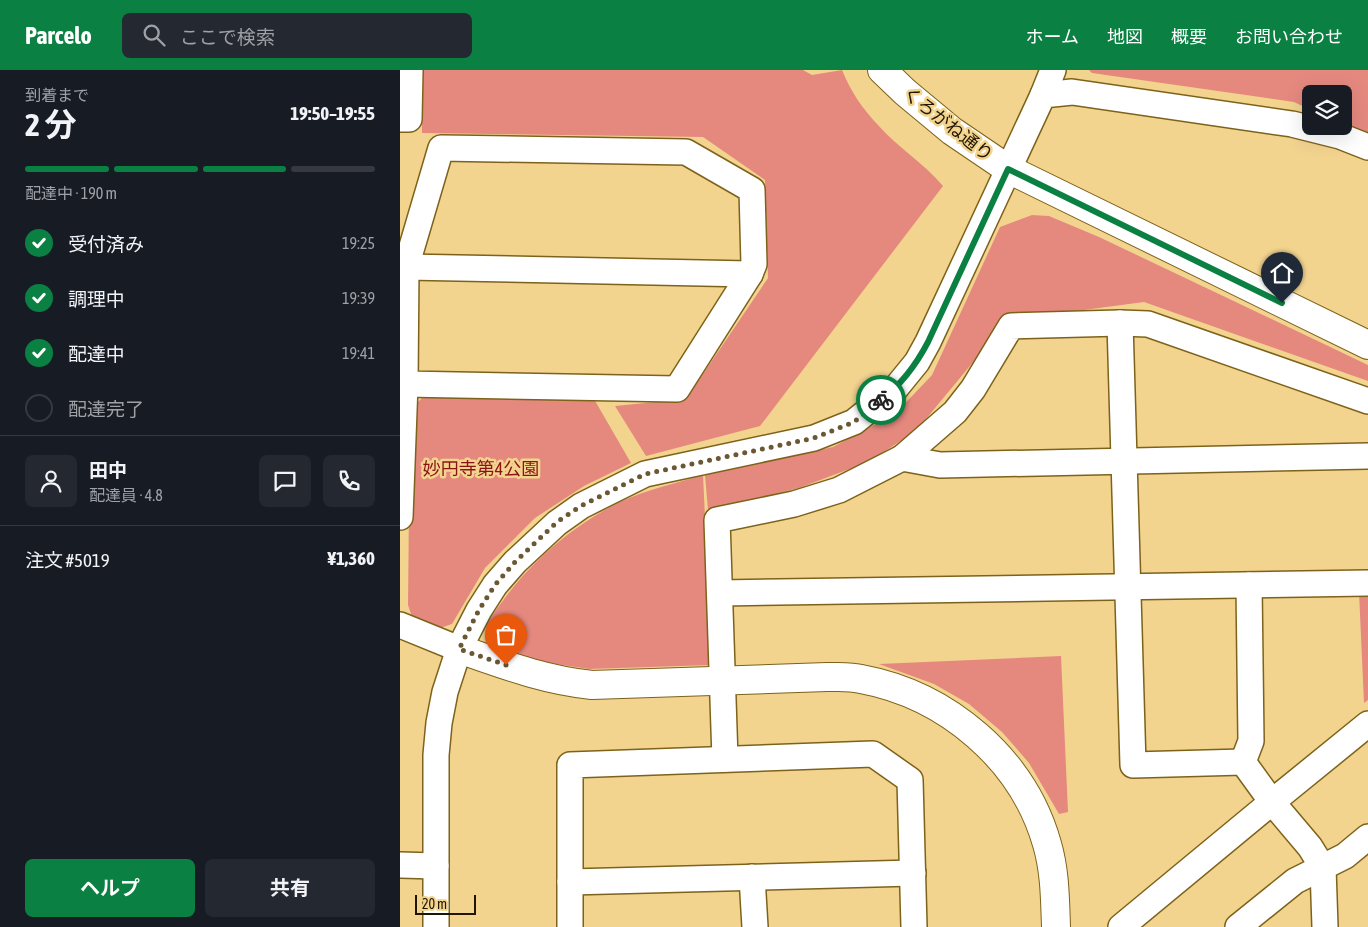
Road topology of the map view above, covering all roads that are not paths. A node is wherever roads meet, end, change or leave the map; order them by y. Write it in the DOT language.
graph roads {
  1 [pos="410,70"];
  2 [pos="882,70"];
  3 [pos="1053,70"];
  4 [pos="1043,95"];
  5 [pos="400,119"];
  6 [pos="1368,147"];
  7 [pos="1008,169"];
  8 [pos="406,267"];
  9 [pos="750,274"];
  10 [pos="1120,323"];
  11 [pos="1368,345"];
  12 [pos="402,384"];
  13 [pos="1368,401"];
  14 [pos="1368,456"];
  15 [pos="902,458"];
  16 [pos="1124,460"];
  17 [pos="400,517"];
  18 [pos="1368,583"];
  19 [pos="1249,585"];
  20 [pos="1128,587"];
  21 [pos="720,594"];
  22 [pos="400,625"];
  23 [pos="459,649"];
  24 [pos="723,679"];
  25 [pos="1368,724"];
  26 [pos="725,758"];
  27 [pos="1243,762"];
  28 [pos="1272,802"];
  29 [pos="1368,836"];
  30 [pos="400,865"];
  31 [pos="436,866"];
  32 [pos="1323,868"];
  33 [pos="913,873"];
  34 [pos="752,877"];
  35 [pos="570,882"];
  36 [pos="436,927"];
  37 [pos="570,927"];
  38 [pos="755,927"];
  39 [pos="914,927"];
  40 [pos="1056,927"];
  41 [pos="1121,927"];
  42 [pos="1238,927"];
  43 [pos="1325,927"];
  1 -- 5 [label="street"];
  2 -- 7 [label="street, くろがね通り"];
  3 -- 4 [label="street"];
  4 -- 6 [label="street"];
  4 -- 7 [label="street"];
  7 -- 11 [label="street, くろがね通り"];
  7 -- 23 [label="street"];
  8 -- 9 [label="street"];
  8 -- 9 [label="street"];
  8 -- 12 [label="street"];
  9 -- 12 [label="street"];
  10 -- 13 [label="street"];
  10 -- 15 [label="street"];
  10 -- 16 [label="street"];
  12 -- 17 [label="street"];
  14 -- 16 [label="street"];
  15 -- 16 [label="street"];
  15 -- 21 [label="street"];
  16 -- 20 [label="street"];
  18 -- 19 [label="street"];
  19 -- 20 [label="street"];
  19 -- 27 [label="street"];
  20 -- 21 [label="street"];
  20 -- 27 [label="street"];
  21 -- 24 [label="street"];
  22 -- 23 [label="street"];
  23 -- 24 [label="street"];
  23 -- 31 [label="street"];
  24 -- 26 [label="street"];
  24 -- 40 [label="street"];
  25 -- 28 [label="street"];
  26 -- 33 [label="street"];
  26 -- 35 [label="street"];
  27 -- 28 [label="street"];
  28 -- 32 [label="street"];
  28 -- 41 [label="street"];
  29 -- 32 [label="street"];
  30 -- 31 [label="street"];
  31 -- 36 [label="street"];
  32 -- 42 [label="street"];
  32 -- 43 [label="street"];
  33 -- 34 [label="street"];
  33 -- 39 [label="street"];
  34 -- 35 [label="street"];
  34 -- 38 [label="street"];
  35 -- 37 [label="street"];
}
